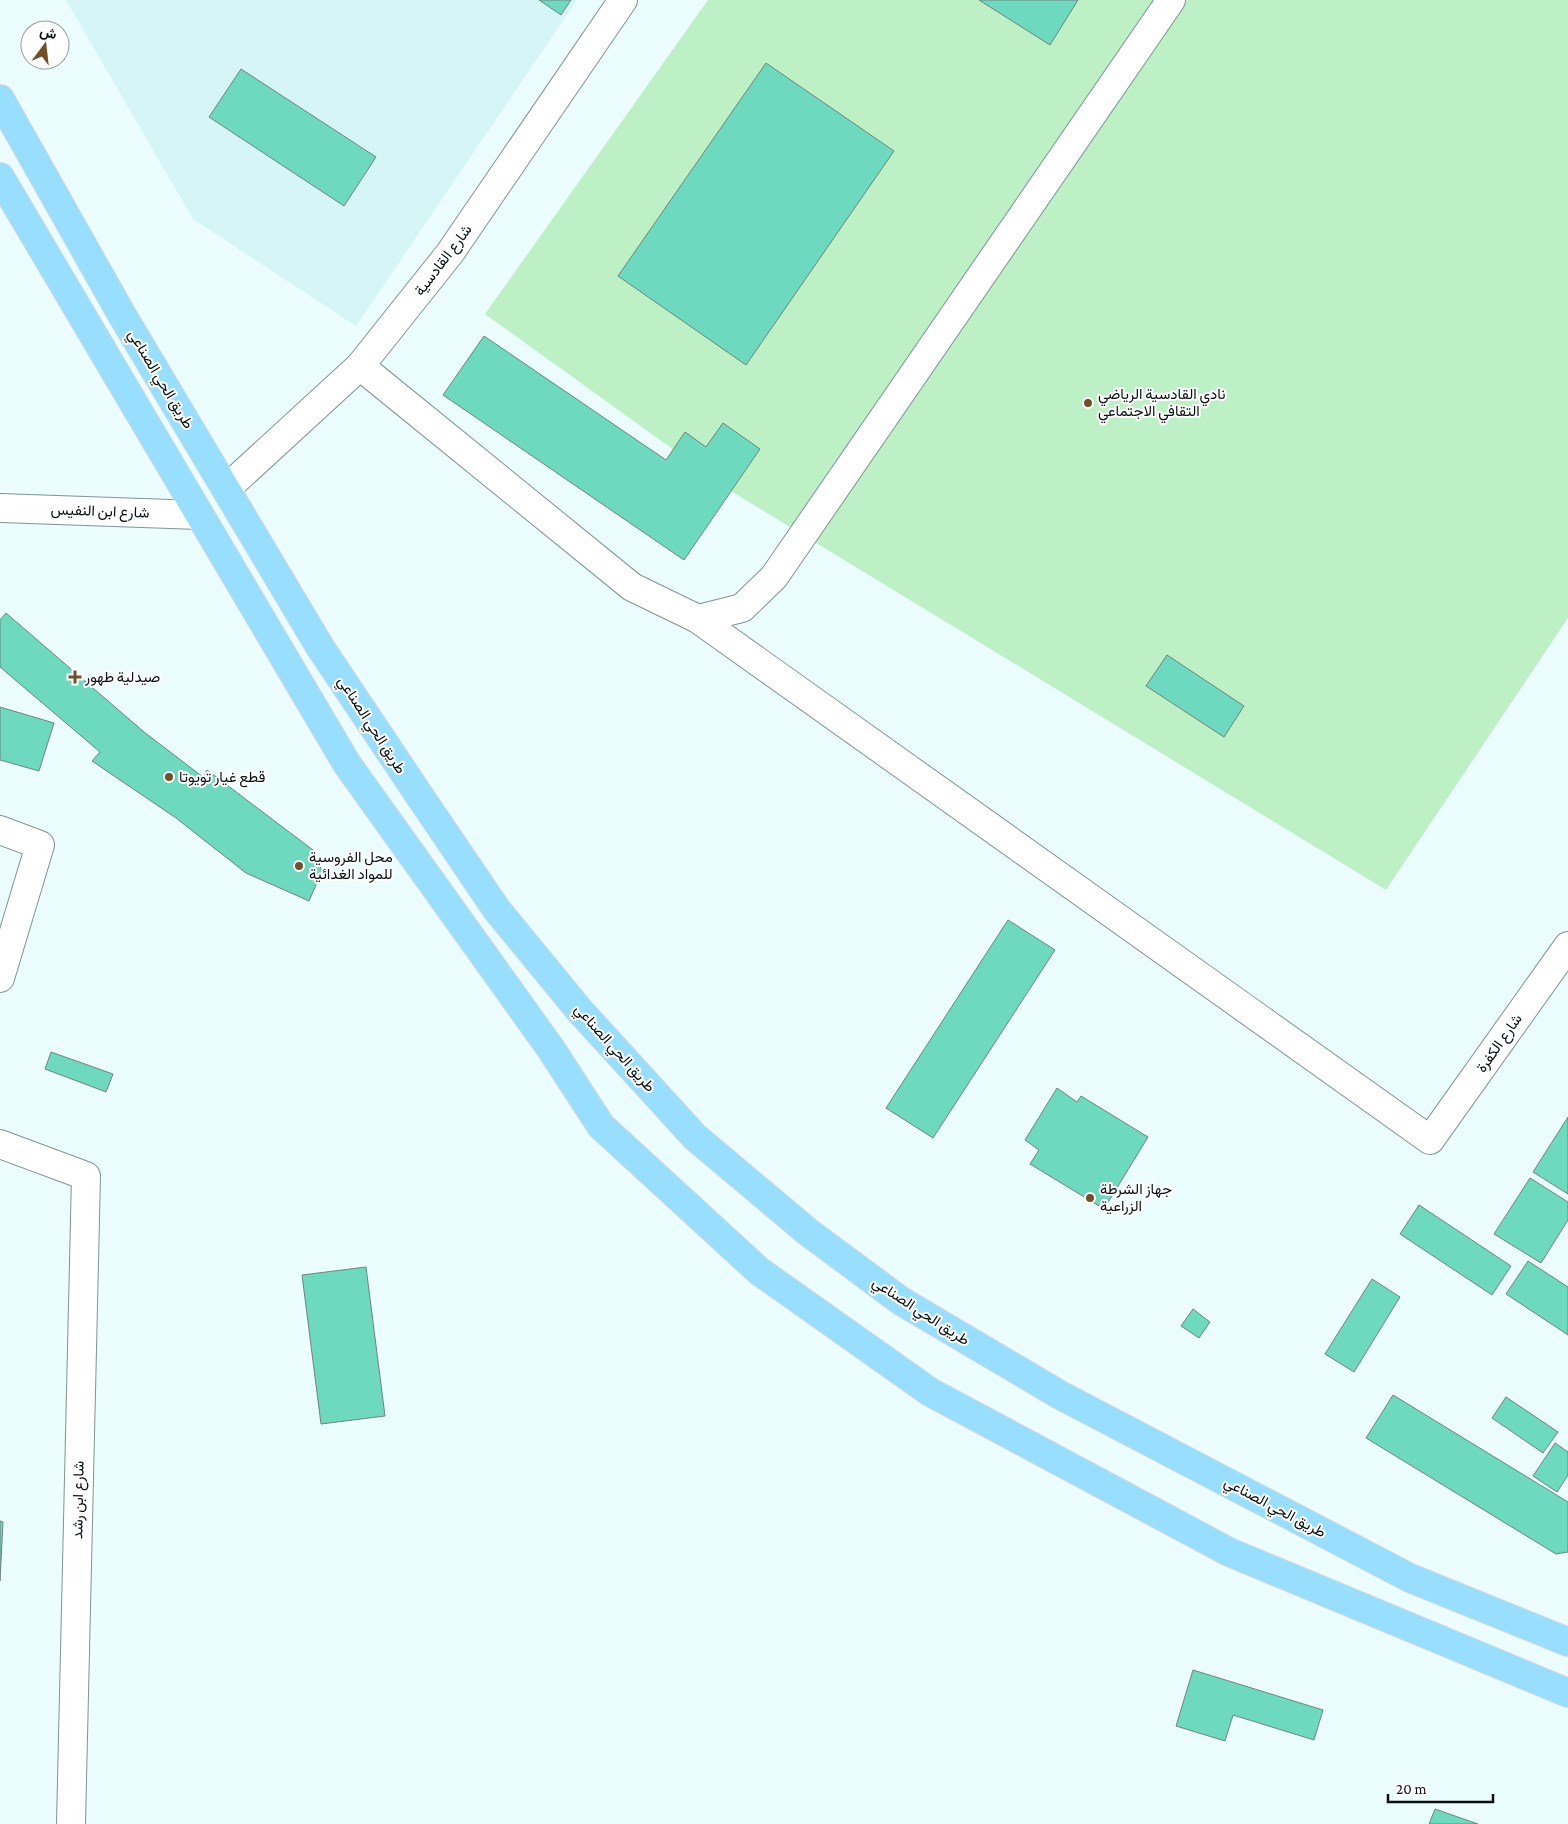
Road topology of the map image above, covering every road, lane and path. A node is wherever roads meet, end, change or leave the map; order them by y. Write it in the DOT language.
graph roads {
  1 [pos="623,0"];
  2 [pos="1171,0"];
  3 [pos="0,99"];
  4 [pos="0,177"];
  5 [pos="360,366"];
  6 [pos="226,489"];
  7 [pos="0,508"];
  8 [pos="199,514"];
  9 [pos="698,619"];
  10 [pos="0,830"];
  11 [pos="1568,946"];
  12 [pos="0,978"];
  13 [pos="0,1144"];
  14 [pos="1568,1642"];
  15 [pos="1568,1693"];
  16 [pos="71,1824"];
  1 -- 5 [label="street, شارع القادسية"];
  2 -- 9 [label="street"];
  3 -- 6 [label="highway, طريق الحي الصناعي"];
  4 -- 8 [label="highway"];
  5 -- 6 [label="street, شارع القادسية"];
  5 -- 9 [label="street"];
  6 -- 14 [label="highway, طريق الحي الصناعي"];
  7 -- 8 [label="street, شارع ابن النفيس"];
  8 -- 15 [label="highway"];
  9 -- 11 [label="street, شارع الكفرة"];
  10 -- 12 [label="street"];
  13 -- 16 [label="street, شارع ابن رشد"];
}
